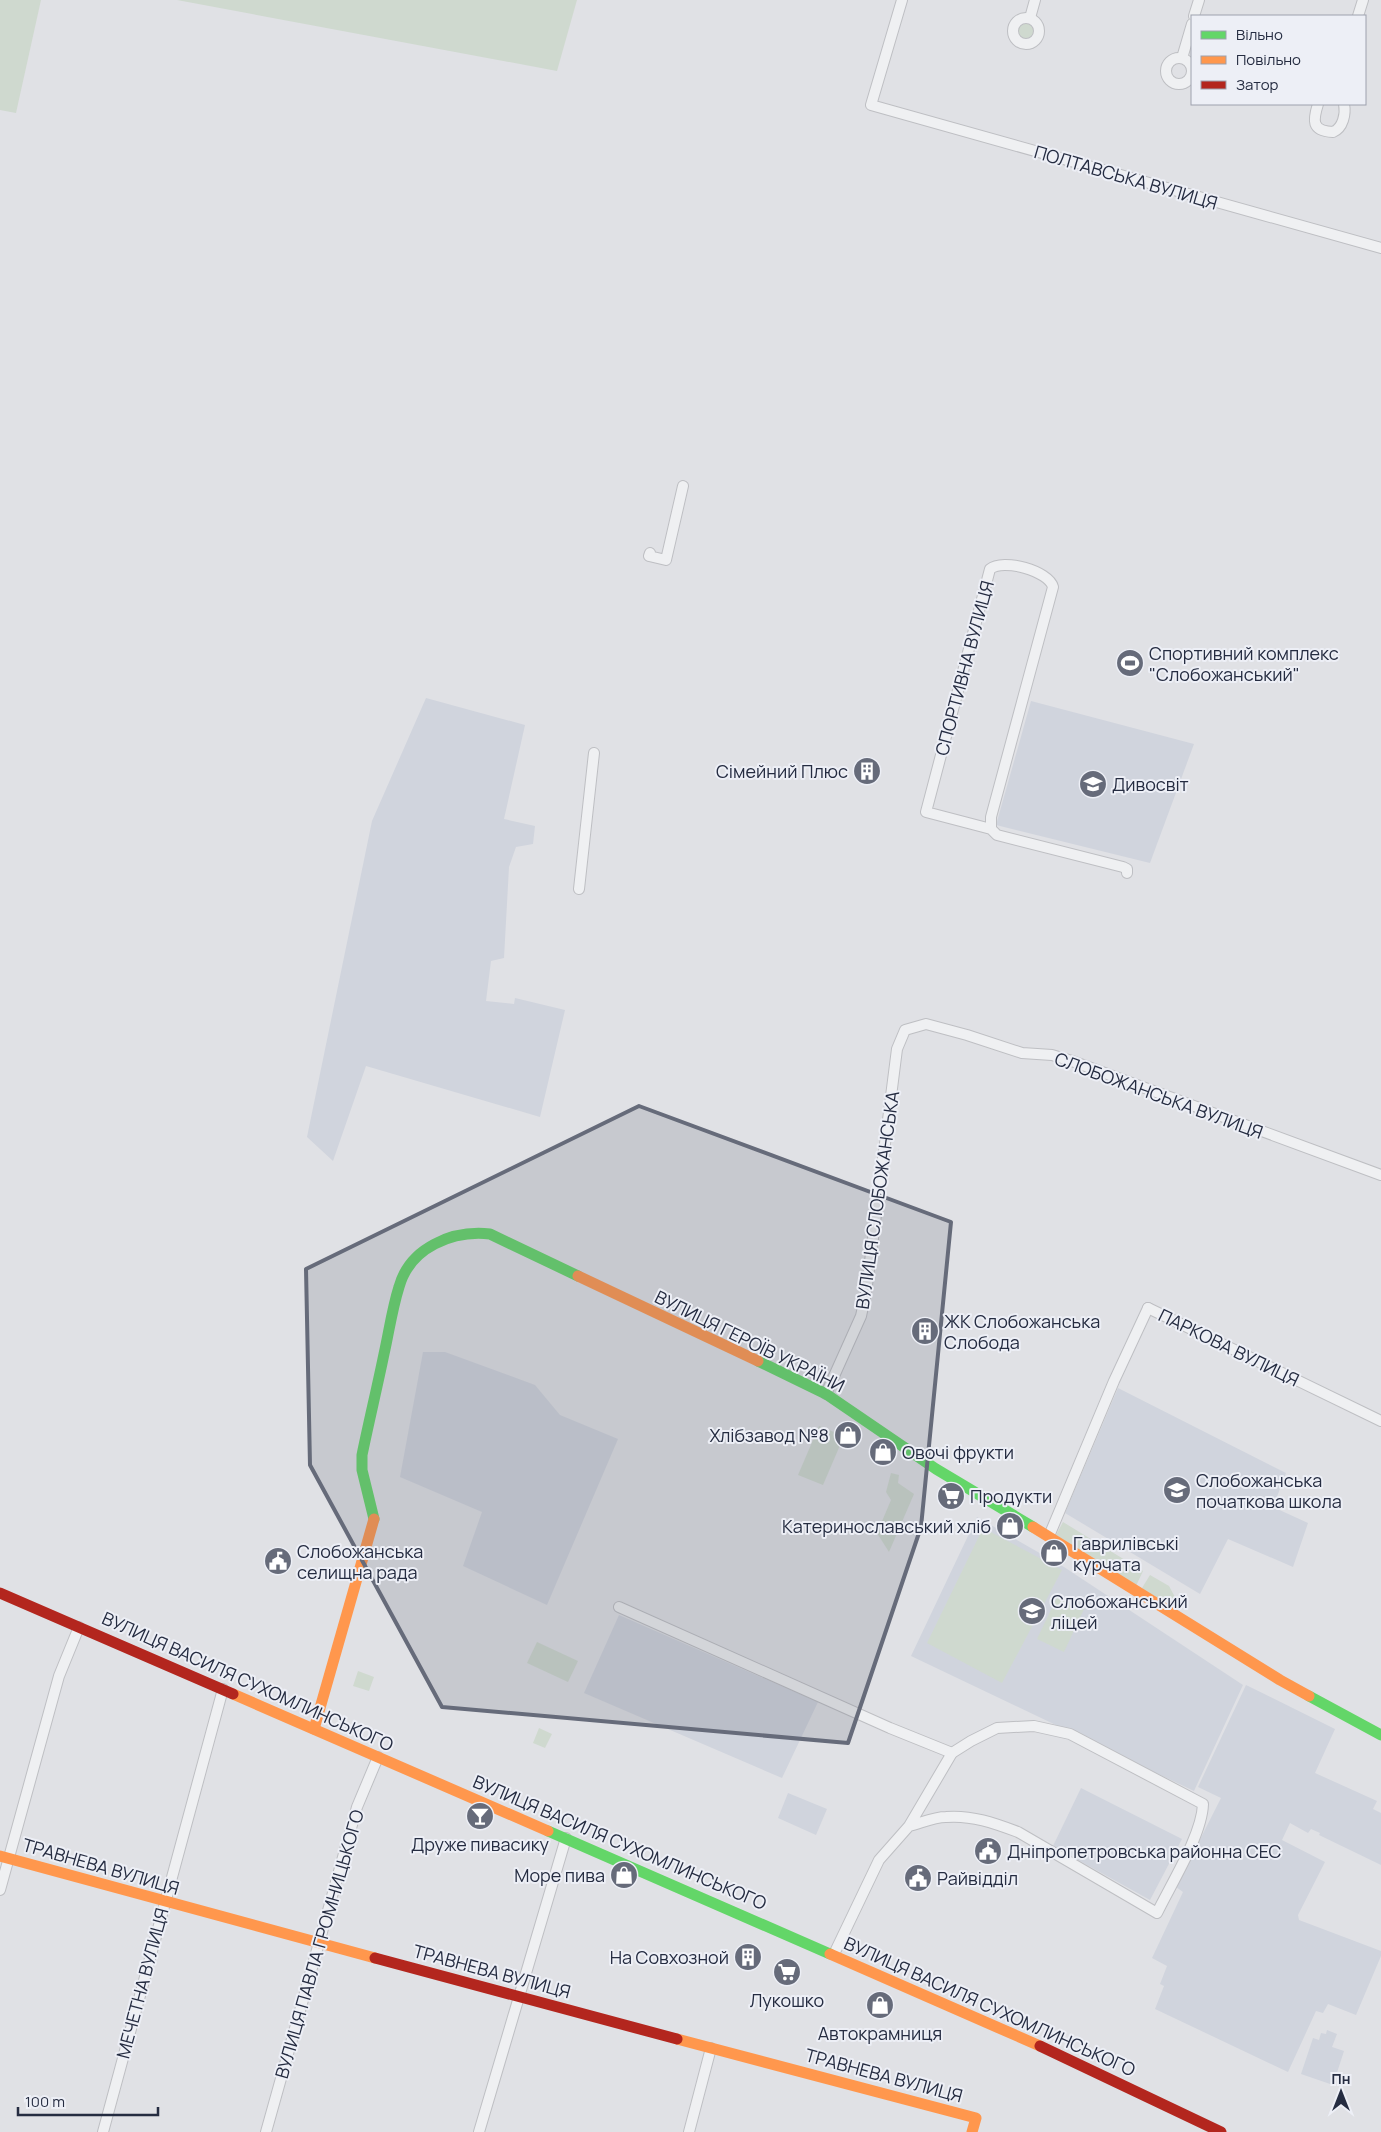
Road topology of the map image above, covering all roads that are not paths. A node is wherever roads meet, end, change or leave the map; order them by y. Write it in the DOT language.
graph roads {
  1 [pos="902,0"];
  2 [pos="1035,0"];
  3 [pos="1199,0"];
  4 [pos="1362,0"];
  5 [pos="1194,15"];
  6 [pos="1358,15"];
  7 [pos="1030,18"];
  8 [pos="1191,27"];
  9 [pos="1182,58"];
  10 [pos="1318,105"];
  11 [pos="1344,105"];
  12 [pos="1381,248"];
  13 [pos="683,486"];
  14 [pos="650,553"];
  15 [pos="594,753"];
  16 [pos="991,829"];
  17 [pos="1127,872"];
  18 [pos="579,889"];
  19 [pos="905,1030"];
  20 [pos="1381,1176"];
  21 [pos="826,1394"];
  22 [pos="1381,1420"];
  23 [pos="1050,1536"];
  24 [pos="0,1593"];
  25 [pos="619,1607"];
  26 [pos="79,1627"];
  27 [pos="223,1689"];
  28 [pos="314,1729"];
  29 [pos="1381,1735"];
  30 [pos="952,1753"];
  31 [pos="378,1757"];
  32 [pos="921,1806"];
  33 [pos="932,1820"];
  34 [pos="909,1826"];
  35 [pos="566,1838"];
  36 [pos="4,1858"];
  37 [pos="0,1890"];
  38 [pos="164,1902"];
  39 [pos="319,1943"];
  40 [pos="834,1954"];
  41 [pos="520,1996"];
  42 [pos="710,2048"];
  43 [pos="103,2132"];
  44 [pos="266,2132"];
  45 [pos="479,2132"];
  46 [pos="689,2132"];
  47 [pos="972,2132"];
  48 [pos="1222,2132"];
  1 -- 12 [label="street, ПОЛТАВСЬКА ВУЛИЦЯ"];
  2 -- 7 [label="street"];
  3 -- 5 [label="street"];
  4 -- 6 [label="street"];
  8 -- 9 [label="street"];
  10 -- 11 [label="street"];
  13 -- 14 [label="street"];
  15 -- 18 [label="street"];
  16 -- 16 [label="street, СПОРТИВНА ВУЛИЦЯ"];
  16 -- 17 [label="street, СПОРТИВНА ВУЛИЦЯ"];
  19 -- 20 [label="street, СЛОБОЖАНСЬКА ВУЛИЦЯ"];
  19 -- 21 [label="street, ВУЛИЦЯ СЛОБОЖАНСЬКА"];
  21 -- 23 [label="street, ВУЛИЦЯ ГЕРОЇВ УКРАЇНИ"];
  21 -- 28 [label="street, ВУЛИЦЯ ГЕРОЇВ УКРАЇНИ"];
  22 -- 23 [label="street, ПАРКОВА ВУЛИЦЯ"];
  23 -- 29 [label="street, ВУЛИЦЯ ГЕРОЇВ УКРАЇНИ"];
  24 -- 26 [label="street, ВУЛИЦЯ ВАСИЛЯ СУХОМЛИНСЬКОГО"];
  25 -- 30 [label="street"];
  26 -- 27 [label="street, ВУЛИЦЯ ВАСИЛЯ СУХОМЛИНСЬКОГО"];
  26 -- 36 [label="street"];
  27 -- 28 [label="street, ВУЛИЦЯ ВАСИЛЯ СУХОМЛИНСЬКОГО"];
  27 -- 38 [label="street, МЕЧЕТНА ВУЛИЦЯ"];
  28 -- 31 [label="street, ВУЛИЦЯ ВАСИЛЯ СУХОМЛИНСЬКОГО"];
  30 -- 32 [label="street"];
  30 -- 33 [label="street"];
  31 -- 35 [label="street, ВУЛИЦЯ ВАСИЛЯ СУХОМЛИНСЬКОГО"];
  31 -- 39 [label="street, ВУЛИЦЯ ПАВЛА ГРОМНИЦЬКОГО"];
  32 -- 33 [label="street"];
  32 -- 34 [label="street"];
  33 -- 34 [label="street"];
  34 -- 40 [label="street"];
  35 -- 40 [label="street, ВУЛИЦЯ ВАСИЛЯ СУХОМЛИНСЬКОГО"];
  35 -- 41 [label="street"];
  36 -- 37 [label="street"];
  36 -- 38 [label="street, ТРАВНЕВА ВУЛИЦЯ"];
  38 -- 39 [label="street, ТРАВНЕВА ВУЛИЦЯ"];
  38 -- 43 [label="street, МЕЧЕТНА ВУЛИЦЯ"];
  39 -- 41 [label="street, ТРАВНЕВА ВУЛИЦЯ"];
  39 -- 44 [label="street, ВУЛИЦЯ ПАВЛА ГРОМНИЦЬКОГО"];
  40 -- 48 [label="street, ВУЛИЦЯ ВАСИЛЯ СУХОМЛИНСЬКОГО"];
  41 -- 42 [label="street, ТРАВНЕВА ВУЛИЦЯ"];
  41 -- 45 [label="street"];
  42 -- 46 [label="street"];
  42 -- 47 [label="street, ТРАВНЕВА ВУЛИЦЯ"];
}
